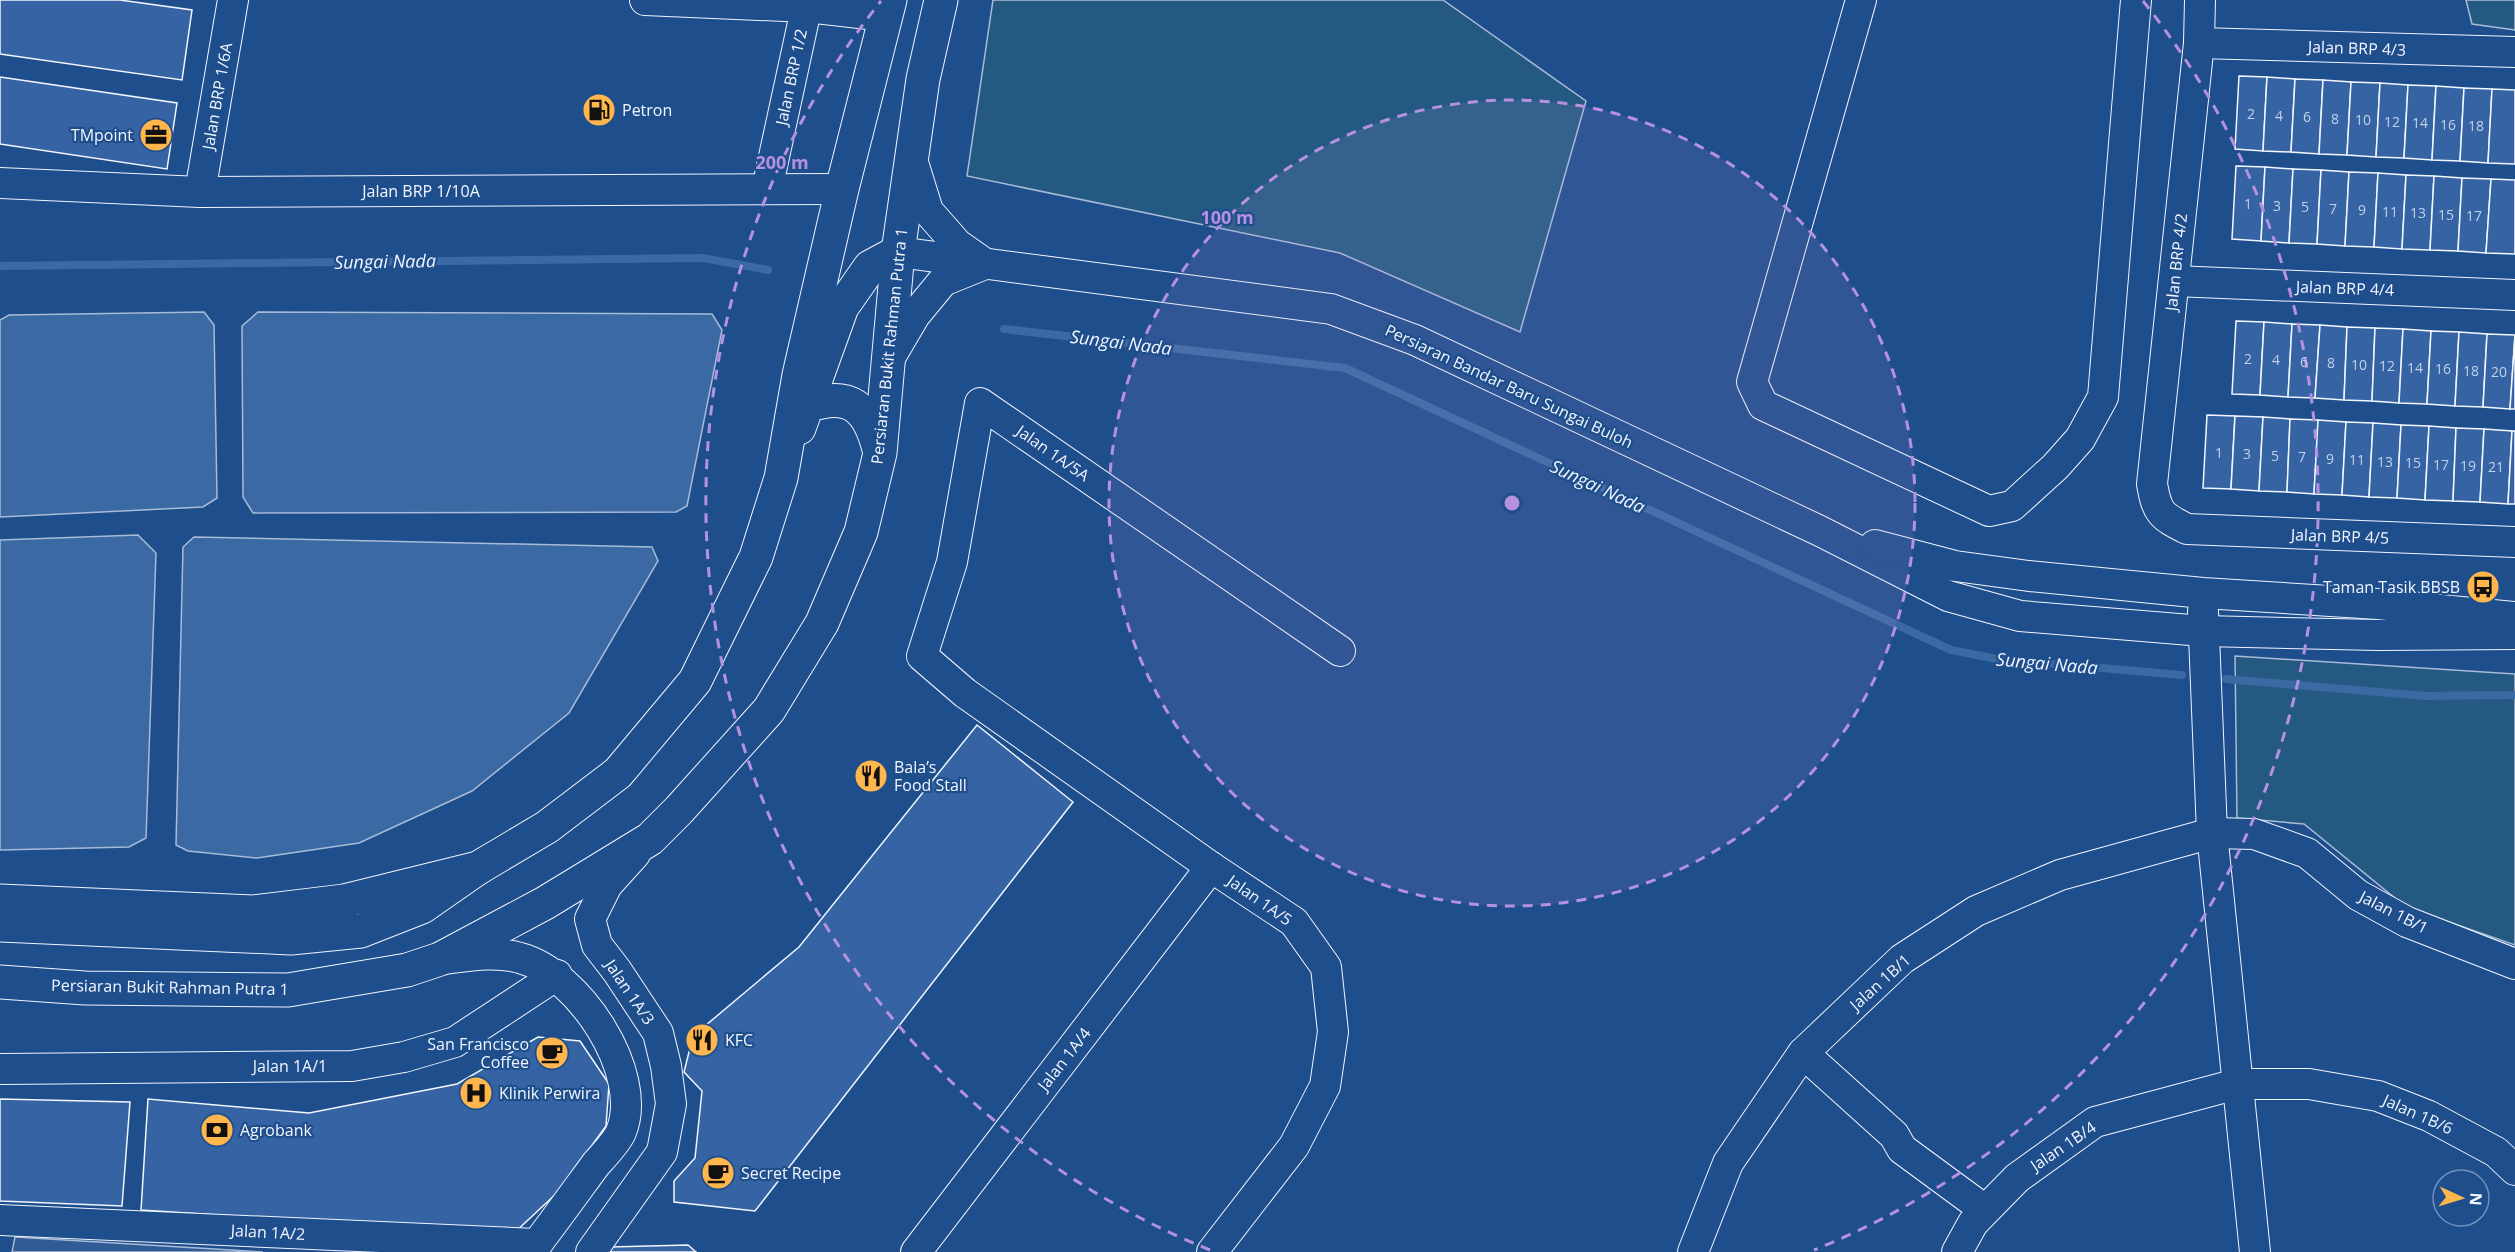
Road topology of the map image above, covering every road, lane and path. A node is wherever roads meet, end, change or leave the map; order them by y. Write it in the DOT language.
graph roads {
  1 [pos="233,0"];
  2 [pos="645,0"];
  3 [pos="942,0"];
  4 [pos="1861,0"];
  5 [pos="2136,0"];
  6 [pos="2200,0"];
  7 [pos="807,4"];
  8 [pos="888,8"];
  9 [pos="2199,43"];
  10 [pos="2515,52"];
  11 [pos="911,156"];
  12 [pos="0,183"];
  13 [pos="767,189"];
  14 [pos="842,189"];
  15 [pos="200,192"];
  16 [pos="898,252"];
  17 [pos="985,264"];
  18 [pos="2174,281"];
  19 [pos="2515,295"];
  20 [pos="888,361"];
  21 [pos="807,406"];
  22 [pos="880,453"];
  23 [pos="781,478"];
  24 [pos="2168,519"];
  25 [pos="1820,531"];
  26 [pos="2515,542"];
  27 [pos="2203,592"];
  28 [pos="2515,617"];
  29 [pos="2203,631"];
  30 [pos="2515,634"];
  31 [pos="1340,651"];
  32 [pos="922,656"];
  33 [pos="2212,833"];
  34 [pos="650,839"];
  35 [pos="1212,867"];
  36 [pos="478,868"];
  37 [pos="0,901"];
  38 [pos="0,925"];
  39 [pos="440,959"];
  40 [pos="2515,964"];
  41 [pos="558,975"];
  42 [pos="0,982"];
  43 [pos="636,998"];
  44 [pos="600,1025"];
  45 [pos="1803,1053"];
  46 [pos="0,1069"];
  47 [pos="2237,1084"];
  48 [pos="2515,1170"];
  49 [pos="1985,1210"];
  50 [pos="0,1220"];
  51 [pos="534,1248"];
  52 [pos="591,1252"];
  53 [pos="916,1252"];
  54 [pos="1212,1252"];
  55 [pos="1693,1252"];
  56 [pos="1957,1252"];
  57 [pos="2255,1252"];
  1 -- 15 [label="street, Jalan BRP 1/6A"];
  2 -- 7 [label="street"];
  3 -- 11 [label="main road, Persiaran Bukit Rahman Putra 1"];
  4 -- 5 [label="street"];
  6 -- 9 [label="street, Jalan BRP 4/2"];
  7 -- 8 [label="street"];
  7 -- 13 [label="street, Jalan BRP 1/2"];
  8 -- 14 [label="main road"];
  9 -- 10 [label="street, Jalan BRP 4/3"];
  9 -- 18 [label="street, Jalan BRP 4/2"];
  11 -- 16 [label="main road, Persiaran Bukit Rahman Putra 1"];
  11 -- 17 [label="street"];
  12 -- 15 [label="street, Jalan BRP 1/10A"];
  13 -- 14 [label="street, Jalan BRP 1/10A"];
  13 -- 15 [label="street, Jalan BRP 1/10A"];
  14 -- 23 [label="main road"];
  16 -- 17 [label="street, Persiaran Bandar Baru Sungai Buloh"];
  16 -- 20 [label="main road, Persiaran Bukit Rahman Putra 1"];
  16 -- 21 [label="main road"];
  17 -- 20 [label="street"];
  17 -- 25 [label="street, Persiaran Bandar Baru Sungai Buloh"];
  18 -- 19 [label="street, Jalan BRP 4/4"];
  18 -- 24 [label="street, Jalan BRP 4/2"];
  20 -- 22 [label="main road, Persiaran Bukit Rahman Putra 1"];
  21 -- 22 [label="main road"];
  21 -- 23 [label="main road"];
  22 -- 34 [label="main road, Persiaran Bukit Rahman Putra 1"];
  23 -- 36 [label="main road"];
  24 -- 26 [label="street, Jalan BRP 4/5"];
  25 -- 27 [label="street"];
  25 -- 29 [label="street"];
  27 -- 28 [label="street"];
  27 -- 29 [label="street"];
  29 -- 30 [label="street"];
  29 -- 33 [label="street"];
  31 -- 32 [label="street, Jalan 1A/5A"];
  32 -- 35 [label="street, Jalan 1A/5"];
  33 -- 40 [label="street, Jalan 1B/1"];
  33 -- 45 [label="street, Jalan 1B/1"];
  33 -- 47 [label="street"];
  34 -- 39 [label="main road, Persiaran Bukit Rahman Putra 1"];
  34 -- 43 [label="street, Jalan 1A/3"];
  35 -- 53 [label="street, Jalan 1A/4"];
  35 -- 54 [label="street, Jalan 1A/5"];
  36 -- 37 [label="main road"];
  36 -- 38 [label="main road"];
  39 -- 41 [label="street"];
  39 -- 42 [label="main road, Persiaran Bukit Rahman Putra 1"];
  41 -- 44 [label="street"];
  41 -- 46 [label="street, Jalan 1A/1"];
  43 -- 44 [label="street"];
  43 -- 52 [label="street, Jalan 1A/3"];
  44 -- 51 [label="street"];
  45 -- 49 [label="street"];
  45 -- 55 [label="street, Jalan 1B/1"];
  47 -- 48 [label="street, Jalan 1B/6"];
  47 -- 49 [label="street, Jalan 1B/4"];
  47 -- 57 [label="street"];
  49 -- 56 [label="street, Jalan 1B/4"];
  50 -- 51 [label="street, Jalan 1A/2"];
}
